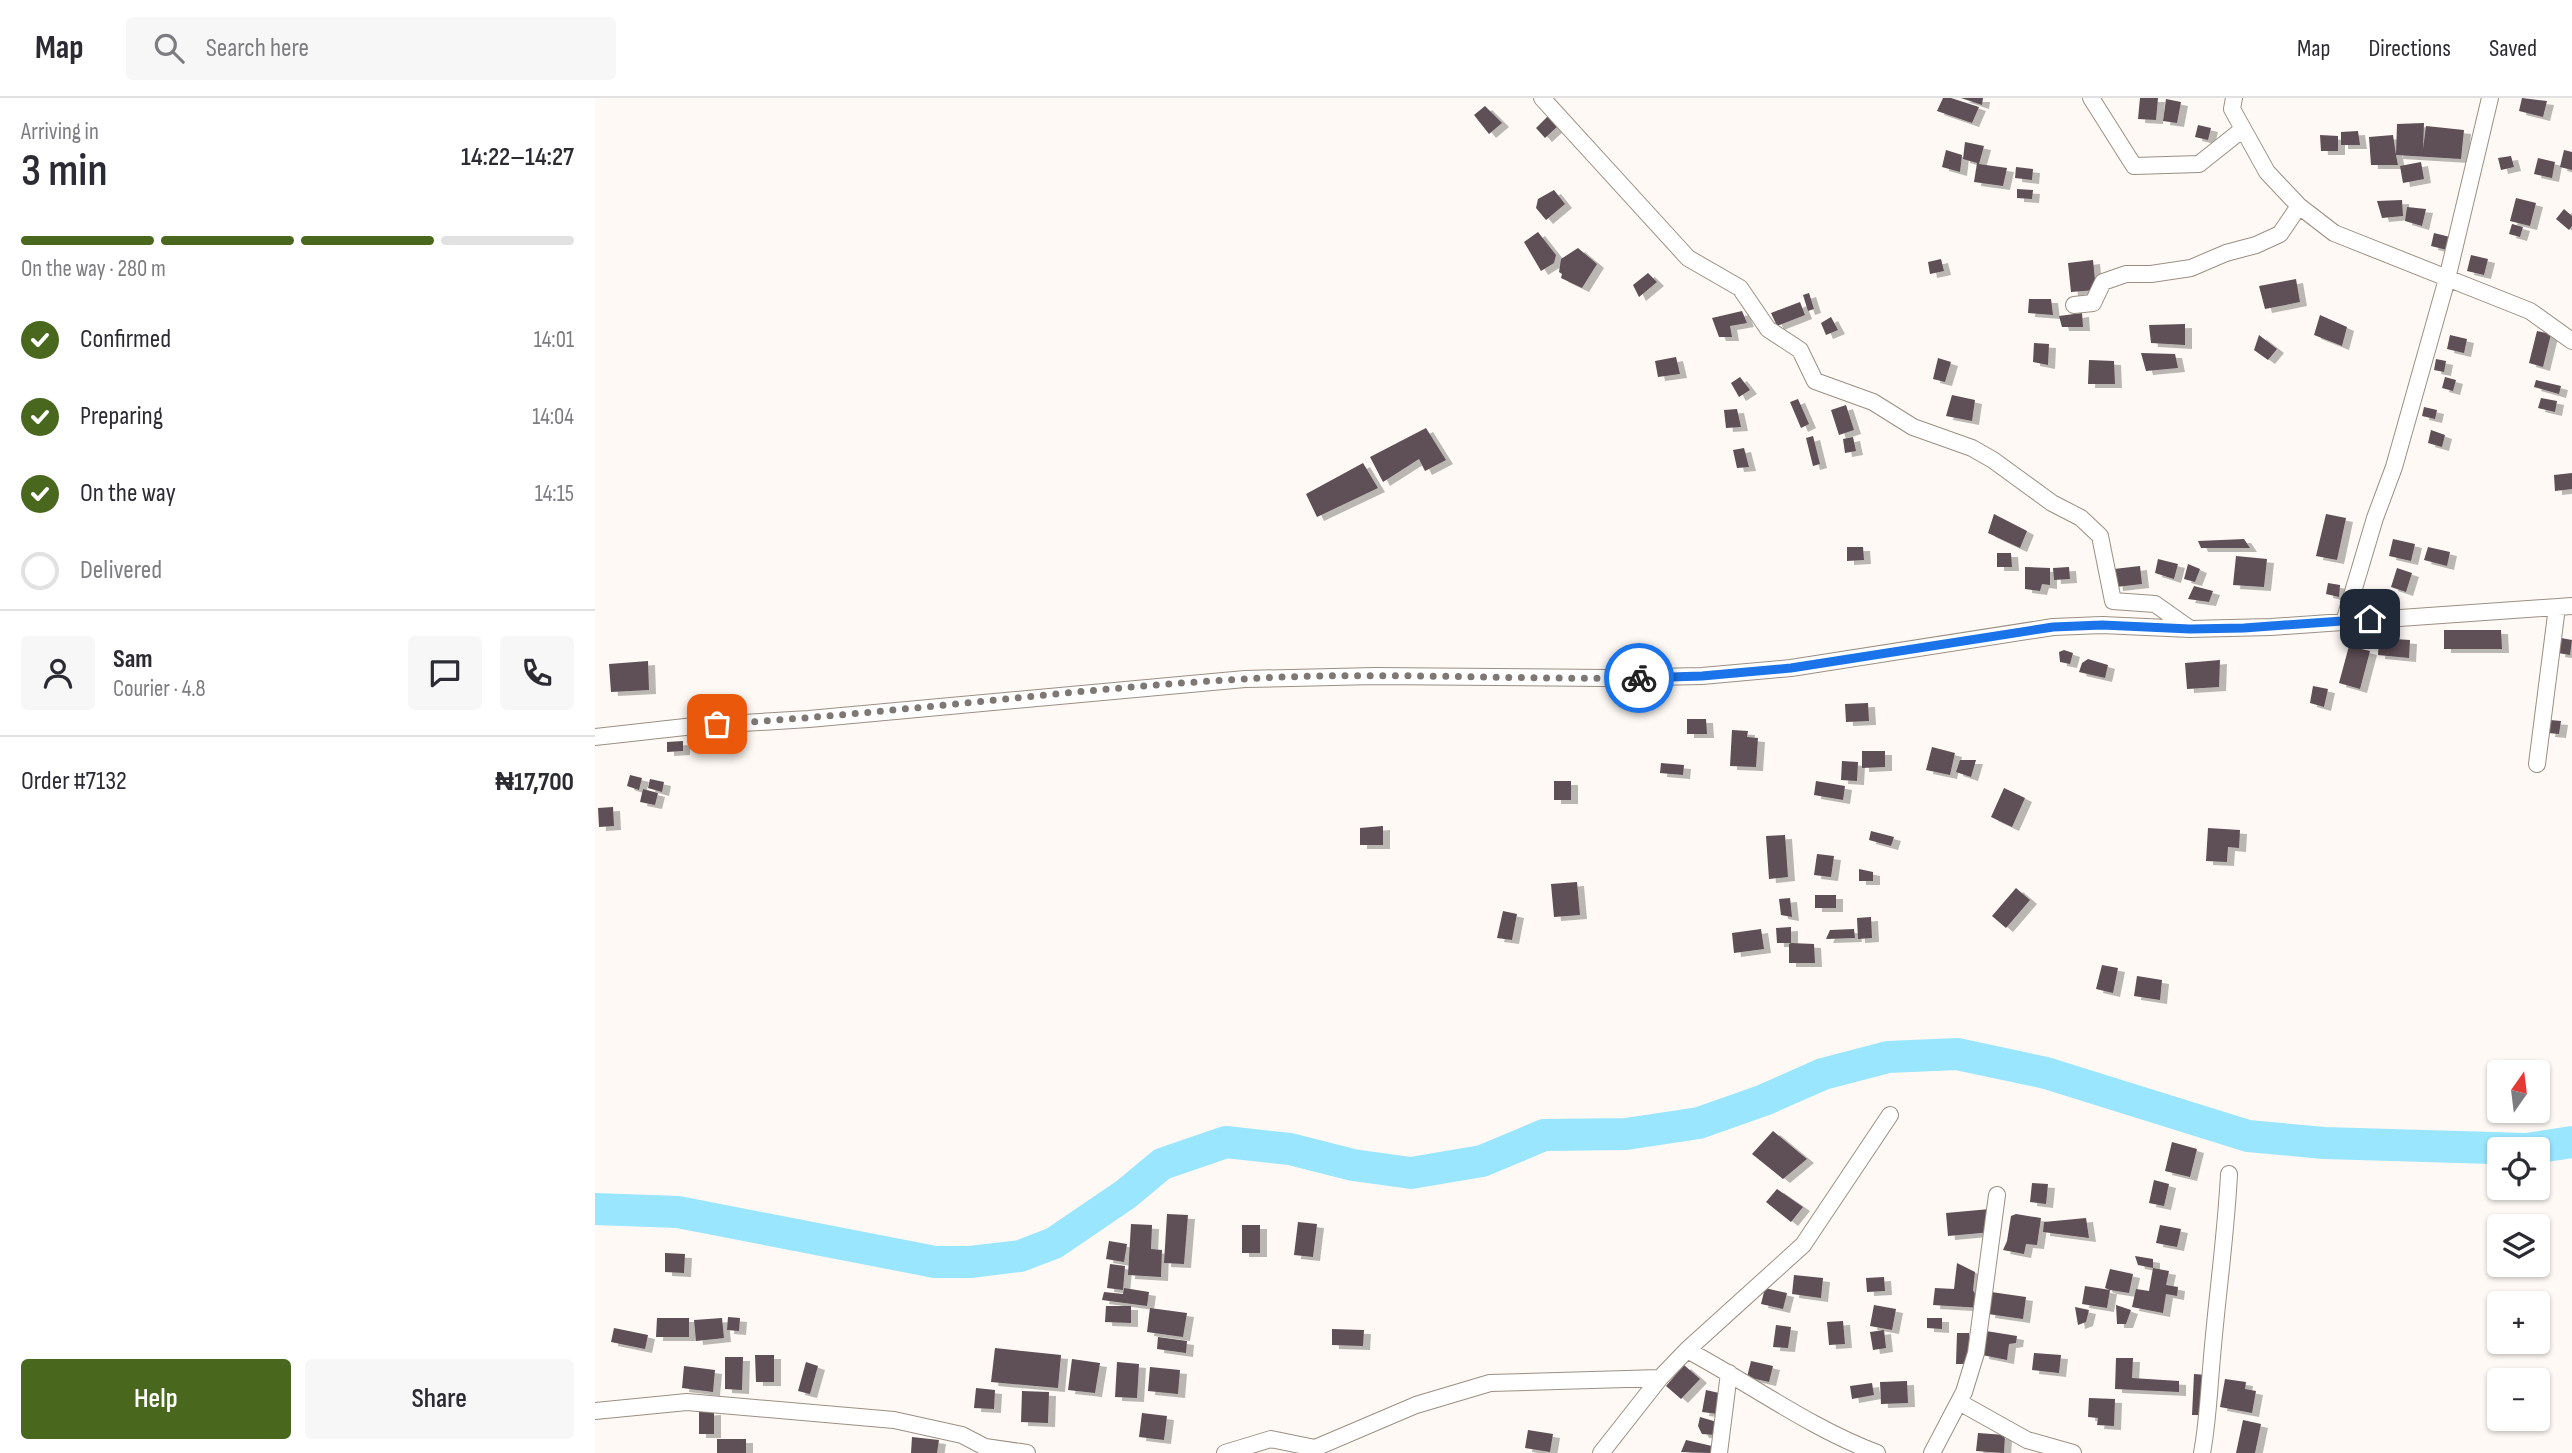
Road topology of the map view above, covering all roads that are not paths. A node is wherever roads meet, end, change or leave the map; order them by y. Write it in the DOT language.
graph roads {
  1 [pos="1542,98"];
  2 [pos="2091,98"];
  3 [pos="2234,98"];
  4 [pos="2490,98"];
  5 [pos="2243,129"];
  6 [pos="2299,206"];
  7 [pos="2447,279"];
  8 [pos="2074,305"];
  9 [pos="2572,341"];
  10 [pos="2565,606"];
  11 [pos="2344,622"];
  12 [pos="2190,629"];
  13 [pos="595,737"];
  14 [pos="2537,764"];
  15 [pos="1890,1115"];
  16 [pos="2229,1174"];
  17 [pos="1997,1195"];
  18 [pos="1687,1350"];
  19 [pos="1730,1373"];
  20 [pos="1661,1378"];
  21 [pos="1959,1402"];
  22 [pos="595,1411"];
  23 [pos="1027,1453"];
  24 [pos="1224,1453"];
  25 [pos="1601,1453"];
  26 [pos="1719,1453"];
  27 [pos="1877,1453"];
  28 [pos="1932,1453"];
  29 [pos="2073,1453"];
  30 [pos="2202,1453"];
  1 -- 12 [label="street"];
  2 -- 5 [label="street"];
  3 -- 5 [label="street"];
  4 -- 7 [label="street"];
  5 -- 6 [label="street"];
  6 -- 7 [label="street"];
  6 -- 8 [label="street"];
  7 -- 9 [label="street"];
  7 -- 11 [label="street"];
  10 -- 11 [label="street"];
  10 -- 14 [label="street"];
  11 -- 12 [label="street"];
  12 -- 13 [label="street"];
  15 -- 18 [label="street"];
  16 -- 30 [label="street"];
  17 -- 21 [label="street"];
  18 -- 19 [label="street"];
  18 -- 20 [label="street"];
  19 -- 26 [label="street"];
  19 -- 27 [label="street"];
  20 -- 24 [label="street"];
  20 -- 25 [label="street"];
  21 -- 28 [label="street"];
  21 -- 29 [label="street"];
  22 -- 23 [label="street"];
}
